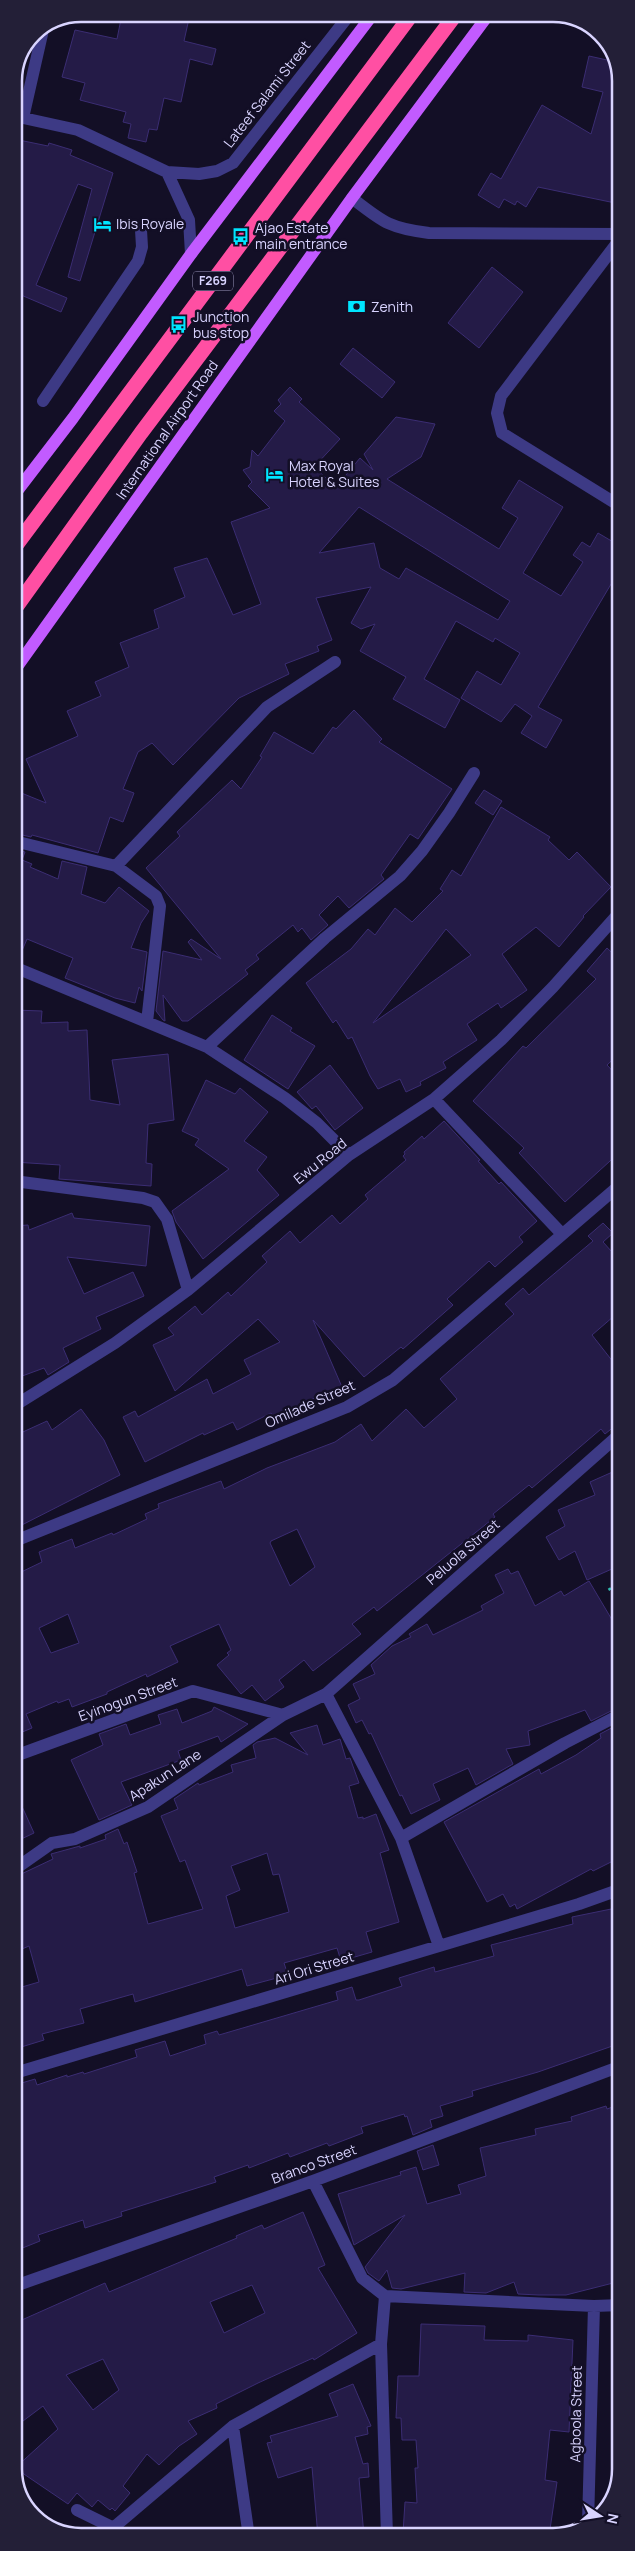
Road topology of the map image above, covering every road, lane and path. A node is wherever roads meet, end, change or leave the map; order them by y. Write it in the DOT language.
graph roads {
  1 [pos="343,23"];
  2 [pos="366,23"];
  3 [pos="406,23"];
  4 [pos="449,23"];
  5 [pos="483,23"];
  6 [pos="40,40"];
  7 [pos="22,103"];
  8 [pos="22,118"];
  9 [pos="167,172"];
  10 [pos="352,198"];
  11 [pos="141,230"];
  12 [pos="612,234"];
  13 [pos="612,250"];
  14 [pos="191,254"];
  15 [pos="43,401"];
  16 [pos="22,485"];
  17 [pos="612,501"];
  18 [pos="22,537"];
  19 [pos="22,602"];
  20 [pos="22,660"];
  21 [pos="335,662"];
  22 [pos="474,773"];
  23 [pos="22,843"];
  24 [pos="116,866"];
  25 [pos="612,921"];
  26 [pos="22,970"];
  27 [pos="147,1022"];
  28 [pos="206,1047"];
  29 [pos="434,1099"];
  30 [pos="349,1155"];
  31 [pos="22,1182"];
  32 [pos="612,1192"];
  33 [pos="562,1234"];
  34 [pos="188,1290"];
  35 [pos="22,1401"];
  36 [pos="612,1442"];
  37 [pos="22,1538"];
  38 [pos="326,1694"];
  39 [pos="283,1715"];
  40 [pos="612,1719"];
  41 [pos="22,1753"];
  42 [pos="401,1838"];
  43 [pos="22,1864"];
  44 [pos="612,1892"];
  45 [pos="440,1946"];
  46 [pos="612,2069"];
  47 [pos="22,2071"];
  48 [pos="313,2181"];
  49 [pos="22,2284"];
  50 [pos="385,2296"];
  51 [pos="612,2305"];
  52 [pos="594,2306"];
  53 [pos="381,2344"];
  54 [pos="233,2426"];
  55 [pos="77,2510"];
  56 [pos="588,2517"];
  57 [pos="113,2528"];
  58 [pos="248,2528"];
  59 [pos="387,2528"];
  1 -- 9 [label="street, Lateef Salami Street"];
  2 -- 14 [label="main road"];
  3 -- 18 [label="highway, F269"];
  4 -- 19 [label="highway, International Airport Road / F269"];
  5 -- 10 [label="main road, International Airport Road"];
  6 -- 7 [label="street"];
  8 -- 9 [label="street, Lateef Salami Street"];
  9 -- 14 [label="street"];
  10 -- 12 [label="street"];
  10 -- 20 [label="main road, International Airport Road"];
  11 -- 15 [label="street"];
  13 -- 17 [label="street"];
  14 -- 16 [label="main road"];
  21 -- 24 [label="street"];
  22 -- 28 [label="street"];
  23 -- 24 [label="street"];
  24 -- 27 [label="street"];
  25 -- 29 [label="street, Ewu Road"];
  26 -- 27 [label="street"];
  27 -- 28 [label="street"];
  28 -- 30 [label="street"];
  29 -- 30 [label="street, Ewu Road"];
  29 -- 33 [label="street"];
  30 -- 34 [label="street, Ewu Road"];
  31 -- 34 [label="street"];
  32 -- 33 [label="street, Omilade Street"];
  33 -- 37 [label="street, Omilade Street"];
  34 -- 35 [label="street, Ewu Road"];
  36 -- 38 [label="street, Peluola Street"];
  38 -- 39 [label="street, Apakun Lane"];
  38 -- 42 [label="street"];
  39 -- 41 [label="street, Eyinogun Street"];
  39 -- 43 [label="street, Apakun Lane"];
  40 -- 42 [label="street"];
  42 -- 45 [label="street"];
  44 -- 45 [label="street, Ari Ori Street"];
  45 -- 47 [label="street, Ari Ori Street"];
  46 -- 48 [label="street, Branco Street"];
  48 -- 49 [label="street, Branco Street"];
  48 -- 50 [label="street"];
  50 -- 52 [label="street"];
  50 -- 53 [label="street"];
  51 -- 52 [label="street"];
  52 -- 56 [label="street, Agboola Street"];
  53 -- 54 [label="street"];
  53 -- 59 [label="street"];
  54 -- 57 [label="street"];
  54 -- 58 [label="street"];
  55 -- 57 [label="street"];
}
